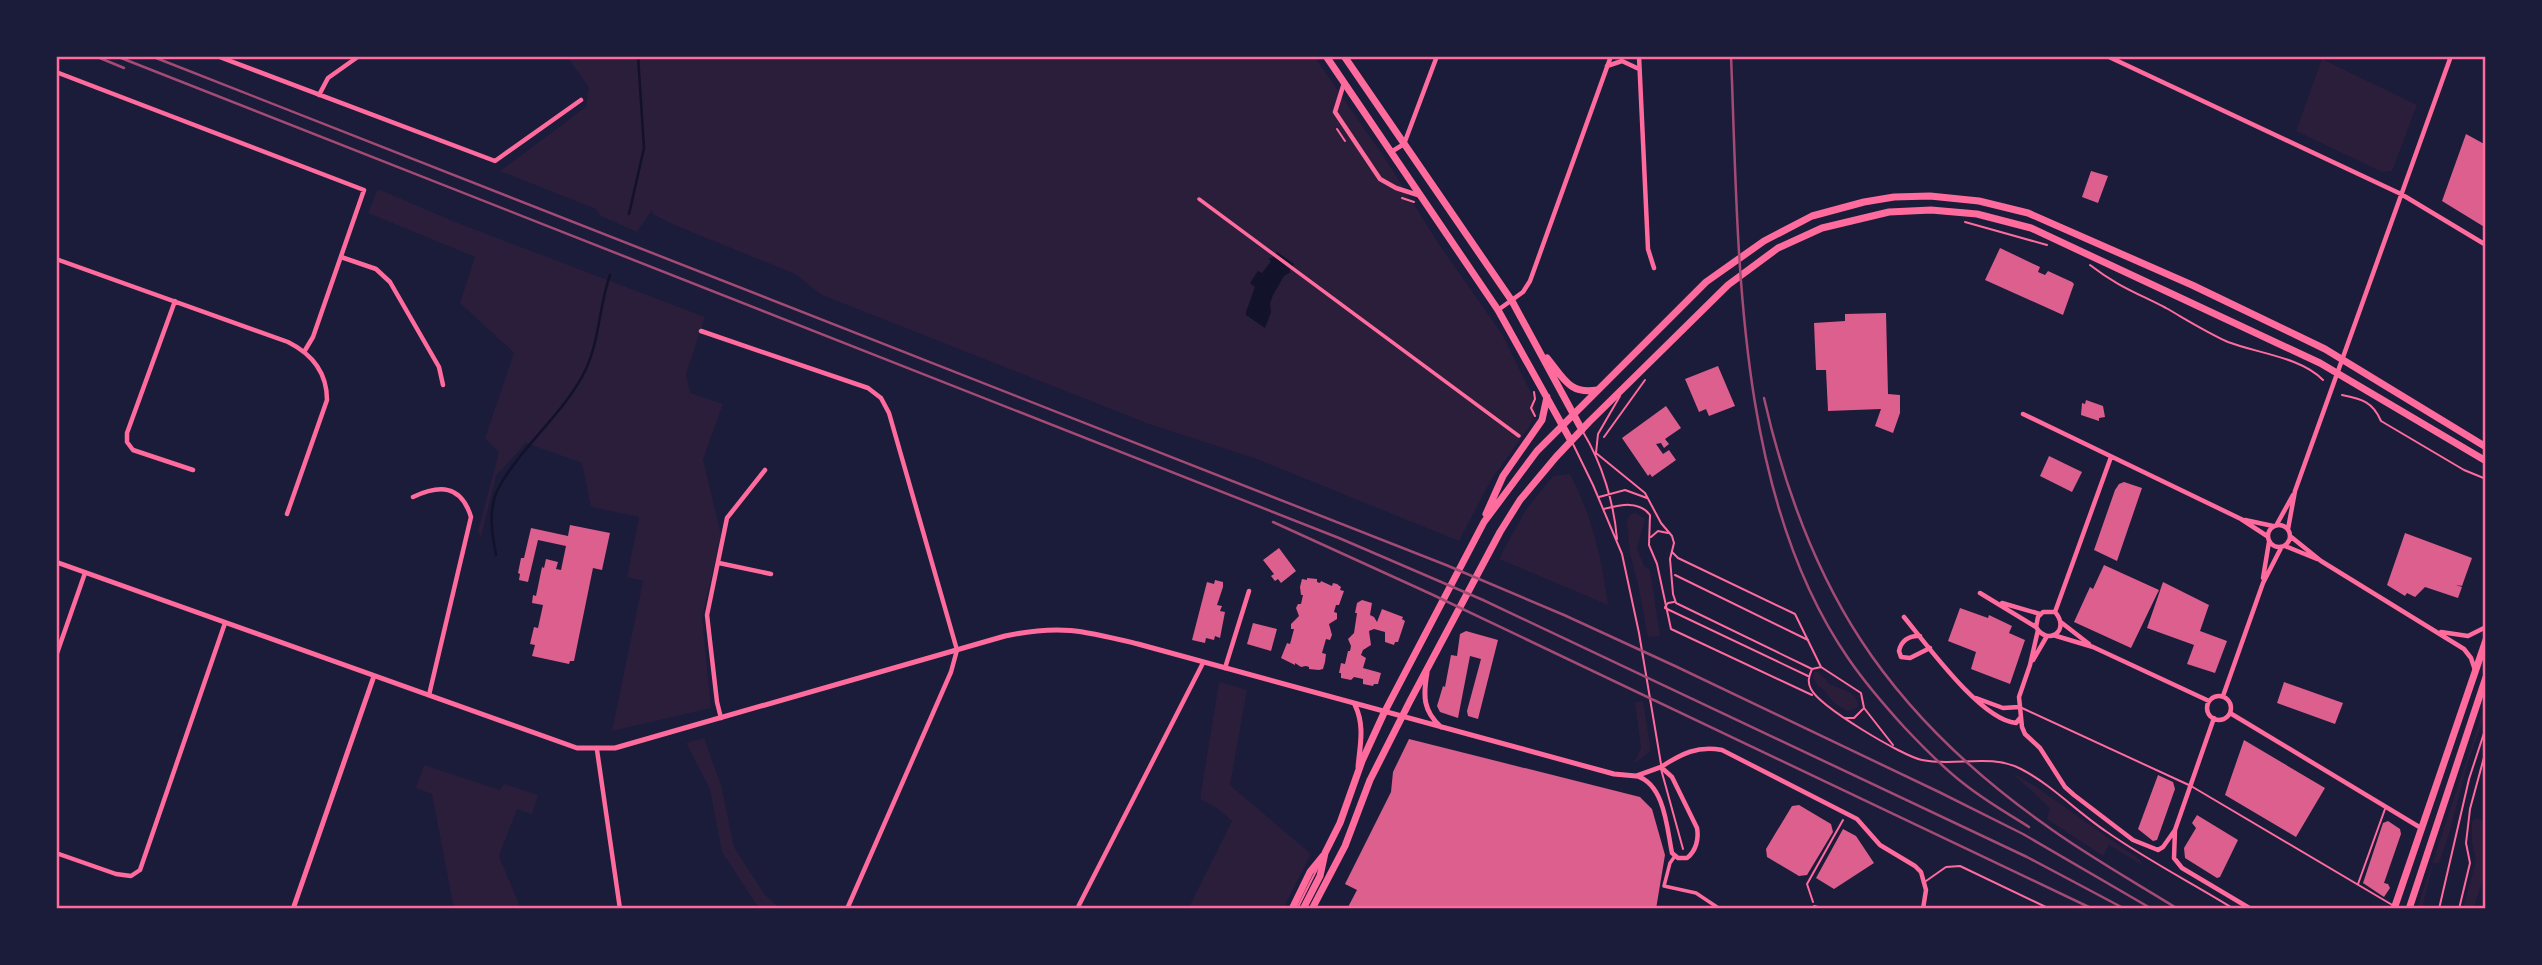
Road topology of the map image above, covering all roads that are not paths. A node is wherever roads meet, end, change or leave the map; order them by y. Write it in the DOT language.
graph roads {
  1 [pos="217,56"];
  2 [pos="359,56"];
  3 [pos="1326,56"];
  4 [pos="1344,56"];
  5 [pos="1437,56"];
  6 [pos="1611,56"];
  7 [pos="1639,56"];
  8 [pos="2107,56"];
  9 [pos="2451,56"];
  10 [pos="1607,67"];
  11 [pos="1639,69"];
  12 [pos="56,72"];
  13 [pos="1345,82"];
  14 [pos="319,95"];
  15 [pos="581,100"];
  16 [pos="1404,144"];
  17 [pos="1391,152"];
  18 [pos="2401,194"];
  19 [pos="1422,197"];
  20 [pos="1199,199"];
  21 [pos="2486,245"];
  22 [pos="341,257"];
  23 [pos="56,259"];
  24 [pos="1654,268"];
  25 [pos="175,301"];
  26 [pos="1512,301"];
  27 [pos="1498,310"];
  28 [pos="701,331"];
  29 [pos="1537,347"];
  30 [pos="304,352"];
  31 [pos="2342,358"];
  32 [pos="2337,372"];
  33 [pos="443,385"];
  34 [pos="1622,388"];
  35 [pos="1597,390"];
  36 [pos="1547,397"];
  37 [pos="1573,414"];
  38 [pos="2023,414"];
  39 [pos="1563,424"];
  40 [pos="1582,430"];
  41 [pos="1519,436"];
  42 [pos="1571,441"];
  43 [pos="2486,445"];
  44 [pos="1596,453"];
  45 [pos="2111,457"];
  46 [pos="2486,461"];
  47 [pos="193,470"];
  48 [pos="765,470"];
  49 [pos="2295,491"];
  50 [pos="1608,494"];
  51 [pos="412,497"];
  52 [pos="1598,498"];
  53 [pos="1649,499"];
  54 [pos="1612,507"];
  55 [pos="1602,510"];
  56 [pos="287,514"];
  57 [pos="2241,519"];
  58 [pos="1484,522"];
  59 [pos="2275,526"];
  60 [pos="2288,529"];
  61 [pos="1669,533"];
  62 [pos="2290,536"];
  63 [pos="1651,537"];
  64 [pos="2268,539"];
  65 [pos="1617,540"];
  66 [pos="2283,547"];
  67 [pos="1671,552"];
  68 [pos="2321,561"];
  69 [pos="56,562"];
  70 [pos="719,562"];
  71 [pos="85,573"];
  72 [pos="771,574"];
  73 [pos="1673,574"];
  74 [pos="2263,583"];
  75 [pos="1249,591"];
  76 [pos="1980,593"];
  77 [pos="1997,602"];
  78 [pos="1676,603"];
  79 [pos="1665,607"];
  80 [pos="2055,612"];
  81 [pos="2040,614"];
  82 [pos="1904,617"];
  83 [pos="225,623"];
  84 [pos="2062,623"];
  85 [pos="2486,627"];
  86 [pos="2037,629"];
  87 [pos="2437,631"];
  88 [pos="1920,636"];
  89 [pos="2050,636"];
  90 [pos="2486,640"];
  91 [pos="1809,641"];
  92 [pos="2093,647"];
  93 [pos="1930,648"];
  94 [pos="957,650"];
  95 [pos="56,656"];
  96 [pos="1203,663"];
  97 [pos="2030,665"];
  98 [pos="1428,667"];
  99 [pos="1821,667"];
  100 [pos="1225,669"];
  101 [pos="1812,669"];
  102 [pos="2475,671"];
  103 [pos="374,676"];
  104 [pos="1809,677"];
  105 [pos="2486,677"];
  106 [pos="429,695"];
  107 [pos="1972,696"];
  108 [pos="2223,696"];
  109 [pos="1816,697"];
  110 [pos="2209,701"];
  111 [pos="1355,705"];
  112 [pos="2019,707"];
  113 [pos="1864,708"];
  114 [pos="1384,713"];
  115 [pos="2230,713"];
  116 [pos="2021,716"];
  117 [pos="1402,717"];
  118 [pos="721,718"];
  119 [pos="1844,718"];
  120 [pos="2214,718"];
  121 [pos="2486,727"];
  122 [pos="1442,728"];
  123 [pos="1894,746"];
  124 [pos="597,750"];
  125 [pos="1661,767"];
  126 [pos="1357,774"];
  127 [pos="1636,776"];
  128 [pos="2191,786"];
  129 [pos="2385,809"];
  130 [pos="2421,828"];
  131 [pos="2175,830"];
  132 [pos="1683,849"];
  133 [pos="56,853"];
  134 [pos="1325,853"];
  135 [pos="1675,856"];
  136 [pos="1925,881"];
  137 [pos="2358,885"];
  138 [pos="1813,908"];
  139 [pos="2394,908"];
  140 [pos="293,909"];
  141 [pos="620,909"];
  142 [pos="847,909"];
  143 [pos="1077,909"];
  144 [pos="1292,909"];
  145 [pos="1300,909"];
  146 [pos="1312,909"];
  147 [pos="1720,909"];
  148 [pos="1826,909"];
  149 [pos="1923,909"];
  150 [pos="2050,909"];
  151 [pos="2234,909"];
  152 [pos="2251,909"];
  153 [pos="2409,909"];
  154 [pos="2439,909"];
  1 -- 14 [label="street"];
  2 -- 14 [label="street"];
  3 -- 13 [label="main road"];
  4 -- 16 [label="main road"];
  5 -- 16 [label="street"];
  6 -- 10 [label="street"];
  7 -- 11 [label="street"];
  8 -- 18 [label="street"];
  9 -- 18 [label="street"];
  10 -- 11 [label="street"];
  10 -- 26 [label="street"];
  11 -- 24 [label="street"];
  12 -- 22 [label="street"];
  13 -- 17 [label="main road"];
  13 -- 19 [label="street"];
  14 -- 15 [label="street"];
  16 -- 17 [label="street"];
  16 -- 26 [label="main road"];
  17 -- 19 [label="main road"];
  18 -- 21 [label="street"];
  18 -- 31 [label="street"];
  19 -- 27 [label="main road"];
  20 -- 41 [label="street"];
  22 -- 30 [label="street"];
  22 -- 33 [label="street"];
  23 -- 25 [label="street"];
  25 -- 30 [label="street"];
  25 -- 47 [label="street"];
  26 -- 27 [label="street"];
  26 -- 29 [label="main road"];
  27 -- 36 [label="main road"];
  28 -- 94 [label="street"];
  29 -- 35 [label="main road"];
  29 -- 37 [label="main road"];
  30 -- 56 [label="street"];
  31 -- 32 [label="street"];
  31 -- 35 [label="main road"];
  31 -- 43 [label="main road"];
  32 -- 34 [label="main road"];
  32 -- 46 [label="main road"];
  32 -- 49 [label="street"];
  34 -- 40 [label="main road"];
  34 -- 44 [label="lane"];
  35 -- 37 [label="main road"];
  36 -- 39 [label="main road"];
  36 -- 58 [label="main road"];
  37 -- 39 [label="main road"];
  37 -- 40 [label="main road"];
  38 -- 45 [label="street"];
  39 -- 42 [label="main road"];
  39 -- 58 [label="main road"];
  40 -- 42 [label="main road"];
  40 -- 44 [label="lane"];
  42 -- 52 [label="lane"];
  42 -- 98 [label="main road"];
  44 -- 50 [label="lane"];
  44 -- 53 [label="lane"];
  45 -- 57 [label="street"];
  45 -- 80 [label="street"];
  48 -- 70 [label="street"];
  49 -- 59 [label="street"];
  49 -- 60 [label="street"];
  50 -- 52 [label="lane"];
  50 -- 53 [label="lane"];
  50 -- 54 [label="lane"];
  51 -- 106 [label="street"];
  52 -- 55 [label="lane"];
  53 -- 61 [label="lane"];
  54 -- 55 [label="lane"];
  54 -- 63 [label="lane"];
  54 -- 65 [label="lane"];
  55 -- 65 [label="lane"];
  57 -- 59 [label="street"];
  57 -- 64 [label="street"];
  58 -- 114 [label="main road"];
  59 -- 60 [label="street"];
  59 -- 64 [label="street"];
  60 -- 62 [label="street"];
  61 -- 63 [label="lane"];
  61 -- 67 [label="lane"];
  62 -- 66 [label="street"];
  62 -- 68 [label="street"];
  63 -- 79 [label="lane"];
  64 -- 66 [label="street"];
  64 -- 74 [label="street"];
  65 -- 125 [label="lane"];
  66 -- 68 [label="street"];
  66 -- 74 [label="street"];
  67 -- 73 [label="lane"];
  67 -- 91 [label="lane"];
  68 -- 87 [label="street"];
  69 -- 71 [label="street"];
  70 -- 72 [label="street"];
  70 -- 118 [label="street"];
  71 -- 83 [label="street"];
  71 -- 95 [label="street"];
  73 -- 78 [label="lane"];
  73 -- 91 [label="lane"];
  74 -- 108 [label="street"];
  75 -- 100 [label="street"];
  76 -- 77 [label="street"];
  77 -- 81 [label="street"];
  77 -- 86 [label="street"];
  78 -- 79 [label="lane"];
  78 -- 101 [label="lane"];
  79 -- 104 [label="lane"];
  79 -- 109 [label="lane"];
  80 -- 81 [label="street"];
  80 -- 84 [label="street"];
  81 -- 86 [label="street"];
  82 -- 88 [label="street"];
  83 -- 103 [label="street"];
  83 -- 133 [label="street"];
  84 -- 89 [label="street"];
  84 -- 92 [label="street"];
  85 -- 87 [label="street"];
  86 -- 89 [label="street"];
  86 -- 97 [label="street"];
  87 -- 102 [label="street"];
  88 -- 93 [label="street"];
  88 -- 93 [label="street"];
  89 -- 92 [label="street"];
  89 -- 97 [label="street"];
  90 -- 102 [label="main road"];
  91 -- 99 [label="lane"];
  92 -- 110 [label="street"];
  93 -- 107 [label="street"];
  94 -- 96 [label="street"];
  94 -- 118 [label="street"];
  94 -- 142 [label="street"];
  96 -- 100 [label="street"];
  96 -- 143 [label="street"];
  97 -- 112 [label="street"];
  98 -- 117 [label="main road"];
  98 -- 122 [label="street"];
  99 -- 101 [label="lane"];
  99 -- 113 [label="lane"];
  100 -- 111 [label="street"];
  101 -- 104 [label="lane"];
  102 -- 130 [label="main road"];
  103 -- 106 [label="street"];
  103 -- 140 [label="street"];
  104 -- 109 [label="lane"];
  105 -- 153 [label="main road"];
  106 -- 124 [label="street"];
  107 -- 112 [label="street"];
  107 -- 116 [label="street"];
  108 -- 110 [label="street"];
  108 -- 115 [label="street"];
  109 -- 119 [label="lane"];
  110 -- 120 [label="street"];
  111 -- 114 [label="street"];
  111 -- 126 [label="street"];
  112 -- 116 [label="street"];
  112 -- 128 [label="lane"];
  113 -- 119 [label="lane"];
  113 -- 123 [label="lane"];
  114 -- 117 [label="street"];
  114 -- 126 [label="main road"];
  115 -- 120 [label="street"];
  115 -- 129 [label="street"];
  116 -- 131 [label="street"];
  117 -- 122 [label="street"];
  117 -- 146 [label="main road"];
  118 -- 124 [label="street"];
  119 -- 123 [label="lane"];
  120 -- 128 [label="street"];
  121 -- 154 [label="lane"];
  122 -- 127 [label="street"];
  123 -- 151 [label="lane"];
  124 -- 141 [label="street"];
  125 -- 127 [label="street"];
  125 -- 132 [label="lane"];
  125 -- 135 [label="street"];
  125 -- 136 [label="street"];
  126 -- 134 [label="main road"];
  127 -- 135 [label="street"];
  128 -- 131 [label="street"];
  128 -- 137 [label="lane"];
  129 -- 130 [label="street"];
  129 -- 137 [label="lane"];
  130 -- 139 [label="main road"];
  131 -- 152 [label="street"];
  134 -- 144 [label="main road"];
  134 -- 145 [label="lane"];
  134 -- 145 [label="main road"];
  135 -- 147 [label="street"];
  136 -- 149 [label="street"];
  136 -- 150 [label="lane"];
  137 -- 139 [label="lane"];
  138 -- 148 [label="lane"];
}
